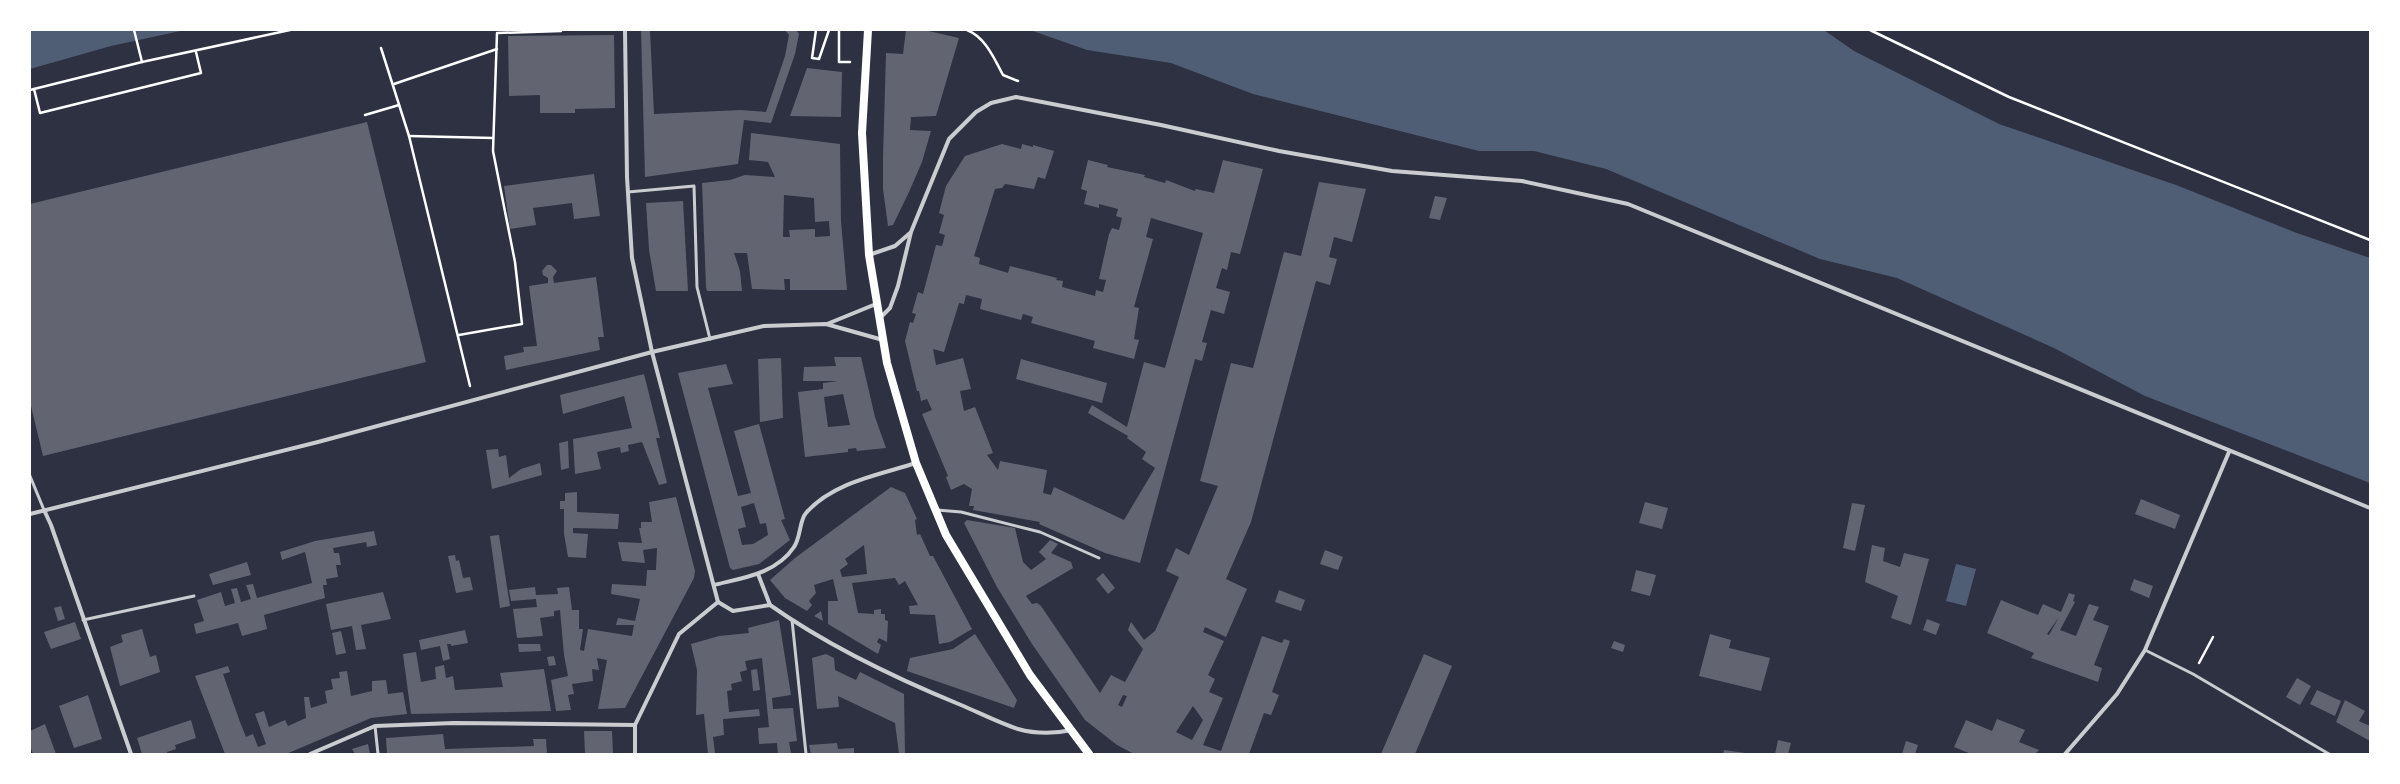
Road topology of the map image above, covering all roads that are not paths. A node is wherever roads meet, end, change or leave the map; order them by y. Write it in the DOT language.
graph roads {
  1 [pos="625,30"];
  2 [pos="868,30"];
  3 [pos="628,192"];
  4 [pos="911,232"];
  5 [pos="869,255"];
  6 [pos="876,304"];
  7 [pos="879,320"];
  8 [pos="826,324"];
  9 [pos="710,340"];
  10 [pos="883,340"];
  11 [pos="652,352"];
  12 [pos="2229,452"];
  13 [pos="916,463"];
  14 [pos="30,476"];
  15 [pos="2370,508"];
  16 [pos="935,509"];
  17 [pos="44,510"];
  18 [pos="30,514"];
  19 [pos="1099,558"];
  20 [pos="758,574"];
  21 [pos="714,585"];
  22 [pos="194,596"];
  23 [pos="718,602"];
  24 [pos="770,605"];
  25 [pos="84,620"];
  26 [pos="792,620"];
  27 [pos="2145,650"];
  28 [pos="635,725"];
  29 [pos="375,726"];
  30 [pos="1072,730"];
  31 [pos="131,754"];
  32 [pos="310,754"];
  33 [pos="378,754"];
  34 [pos="635,754"];
  35 [pos="806,754"];
  36 [pos="1089,754"];
  37 [pos="2065,754"];
  38 [pos="2329,754"];
  1 -- 3 [label="street"];
  2 -- 5 [label="main road"];
  3 -- 9 [label="lane"];
  3 -- 11 [label="street"];
  4 -- 5 [label="street"];
  4 -- 7 [label="street"];
  4 -- 12 [label="street"];
  5 -- 6 [label="main road"];
  6 -- 7 [label="main road"];
  6 -- 8 [label="street"];
  7 -- 10 [label="main road"];
  8 -- 9 [label="street"];
  8 -- 10 [label="street"];
  9 -- 11 [label="street"];
  10 -- 13 [label="main road"];
  11 -- 17 [label="street"];
  11 -- 21 [label="street"];
  12 -- 15 [label="street"];
  12 -- 27 [label="street"];
  13 -- 16 [label="main road"];
  13 -- 20 [label="street"];
  14 -- 17 [label="lane"];
  16 -- 19 [label="lane"];
  16 -- 30 [label="main road"];
  17 -- 18 [label="street"];
  17 -- 25 [label="street"];
  20 -- 21 [label="street"];
  20 -- 24 [label="street"];
  21 -- 23 [label="street"];
  22 -- 25 [label="lane"];
  23 -- 24 [label="street"];
  23 -- 28 [label="street"];
  24 -- 26 [label="street"];
  25 -- 31 [label="street"];
  26 -- 30 [label="street"];
  26 -- 35 [label="lane"];
  27 -- 37 [label="street"];
  27 -- 38 [label="lane"];
  28 -- 29 [label="street"];
  28 -- 34 [label="street"];
  29 -- 32 [label="street"];
  29 -- 33 [label="lane"];
  30 -- 36 [label="main road"];
}
